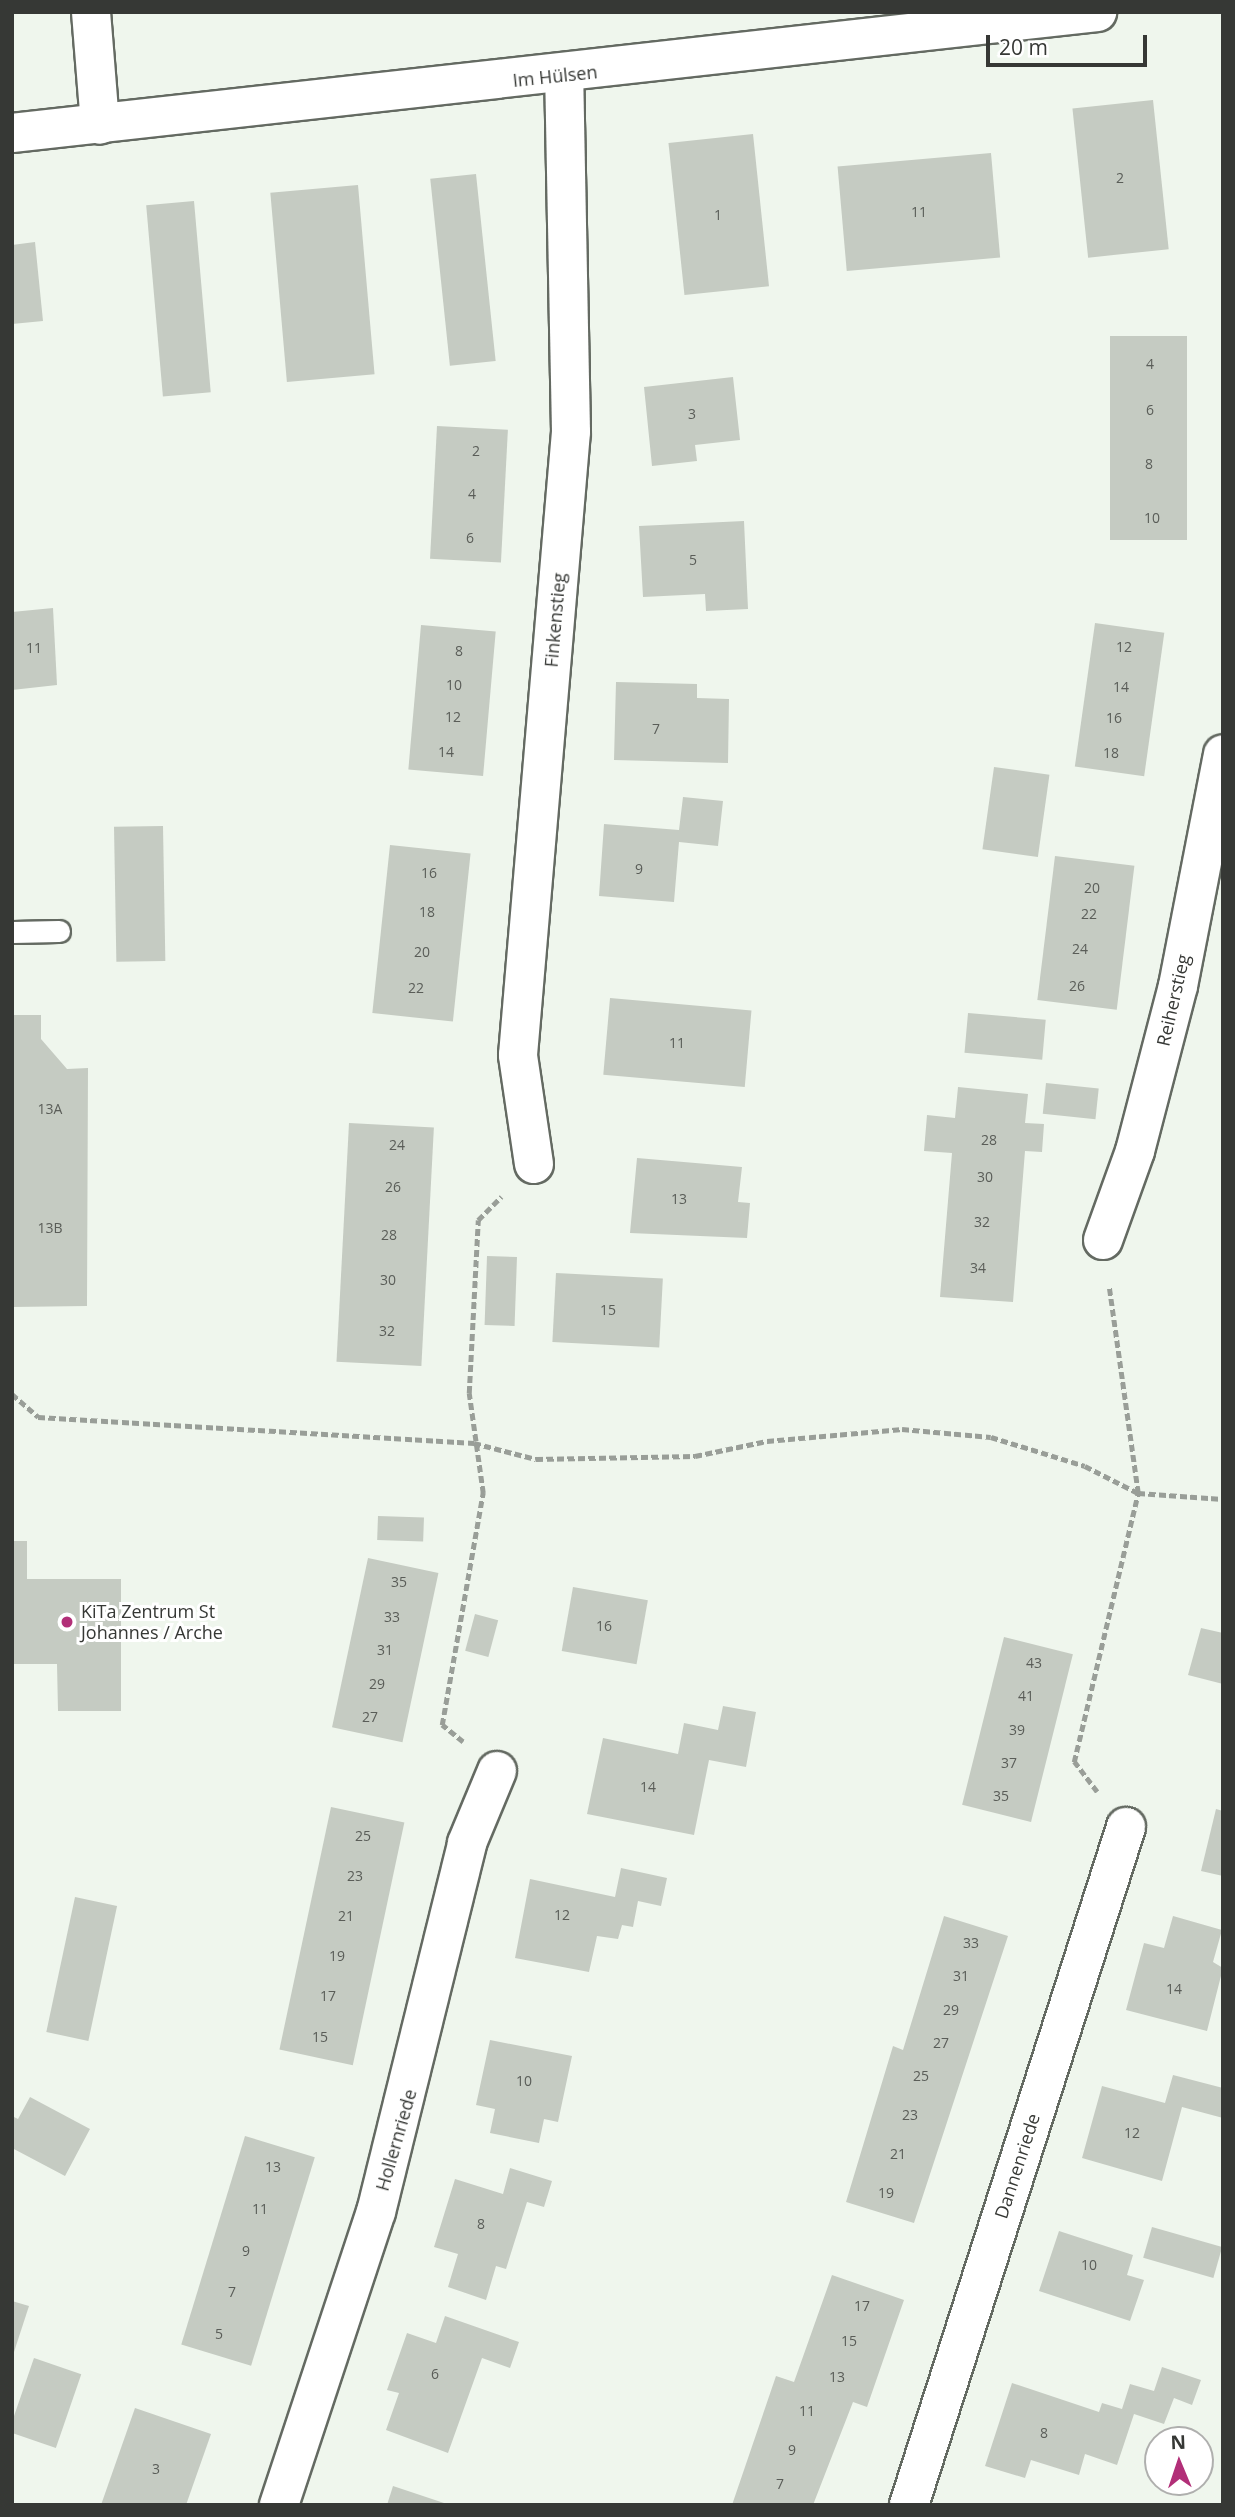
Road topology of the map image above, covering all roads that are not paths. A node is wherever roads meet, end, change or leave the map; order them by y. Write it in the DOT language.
graph roads {
  1 [pos="92,12"];
  2 [pos="1097,12"];
  3 [pos="564,75"];
  4 [pos="100,125"];
  5 [pos="12,133"];
  6 [pos="1223,754"];
  7 [pos="59,931"];
  8 [pos="12,932"];
  9 [pos="534,1164"];
  10 [pos="1103,1240"];
  11 [pos="497,1771"];
  12 [pos="1126,1827"];
  13 [pos="279,2505"];
  14 [pos="909,2505"];
  1 -- 4 [label="street"];
  2 -- 3 [label="street, Im Hülsen"];
  3 -- 4 [label="street, Im Hülsen"];
  3 -- 9 [label="street, Finkenstieg"];
  4 -- 5 [label="street, Im Hülsen"];
  6 -- 10 [label="street, Reiherstieg"];
  7 -- 8 [label="lane"];
  11 -- 13 [label="street, Hollernriede"];
  12 -- 14 [label="street, Dannenriede"];
}
